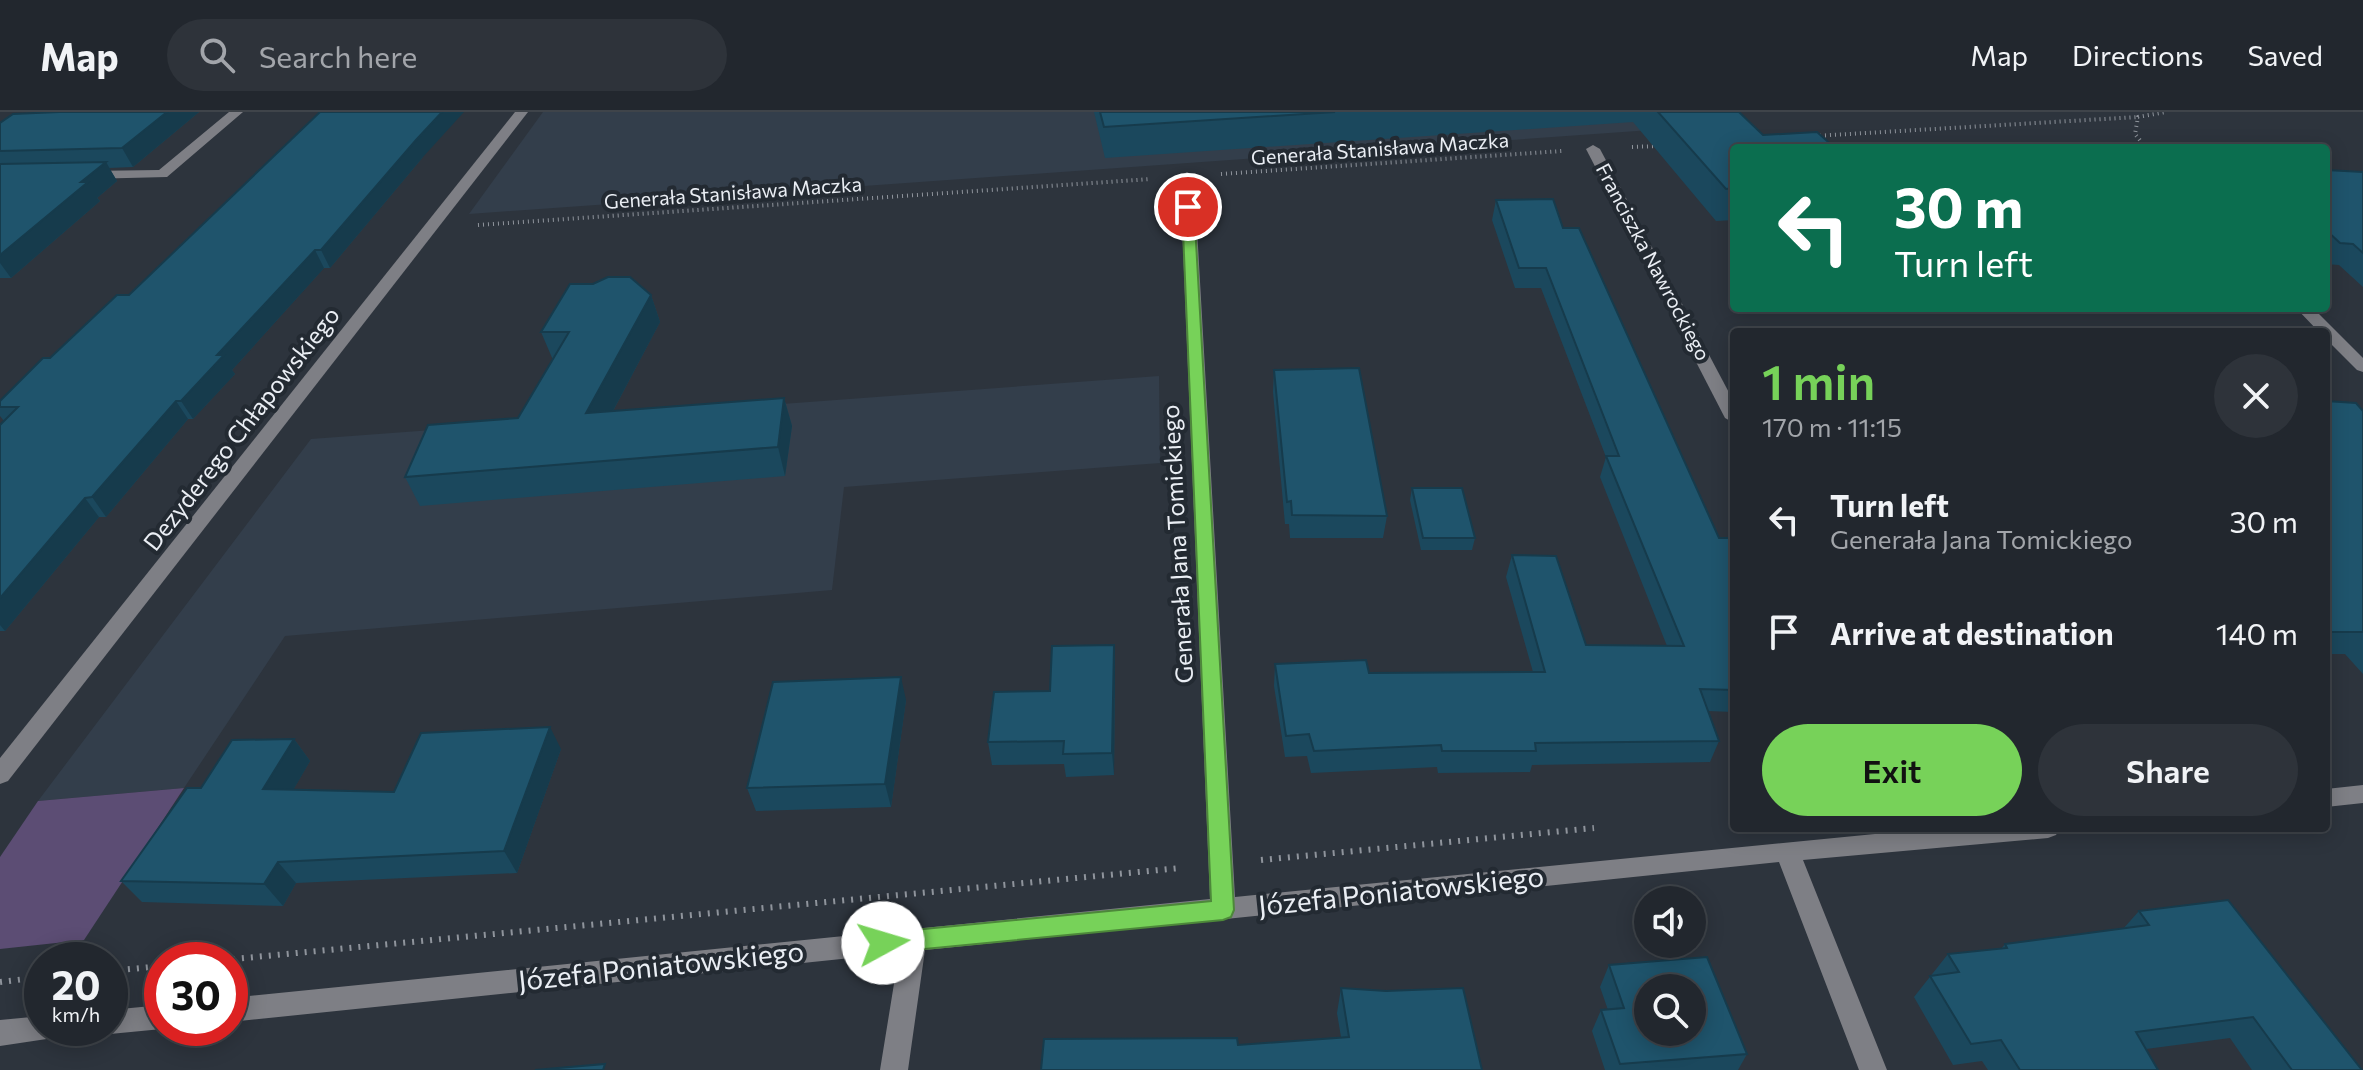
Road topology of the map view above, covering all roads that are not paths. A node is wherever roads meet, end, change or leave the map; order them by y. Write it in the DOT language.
graph roads {
  1 [pos="237,112"];
  2 [pos="522,112"];
  3 [pos="1593,149"];
  4 [pos="74,175"];
  5 [pos="1187,176"];
  6 [pos="2308,312"];
  7 [pos="2324,328"];
  8 [pos="2330,334"];
  9 [pos="2363,367"];
  10 [pos="1730,410"];
  11 [pos="0,775"];
  12 [pos="2363,794"];
  13 [pos="2330,798"];
  14 [pos="1952,833"];
  15 [pos="1787,851"];
  16 [pos="1223,910"];
  17 [pos="914,940"];
  18 [pos="248,1008"];
  19 [pos="24,1031"];
  20 [pos="0,1033"];
  21 [pos="894,1070"];
  22 [pos="1873,1070"];
  1 -- 4 [label="street"];
  2 -- 11 [label="street, Dezyderego Chłapowskiego"];
  3 -- 10 [label="street, Franciszka Nawrockiego"];
  5 -- 16 [label="street, Generała Jana Tomickiego"];
  6 -- 7 [label="street"];
  8 -- 9 [label="street"];
  12 -- 13 [label="street"];
  14 -- 15 [label="street, Józefa Poniatowskiego"];
  15 -- 16 [label="street, Józefa Poniatowskiego"];
  15 -- 22 [label="street"];
  16 -- 17 [label="street, Józefa Poniatowskiego"];
  17 -- 18 [label="street, Józefa Poniatowskiego"];
  17 -- 21 [label="street"];
  19 -- 20 [label="street"];
}
